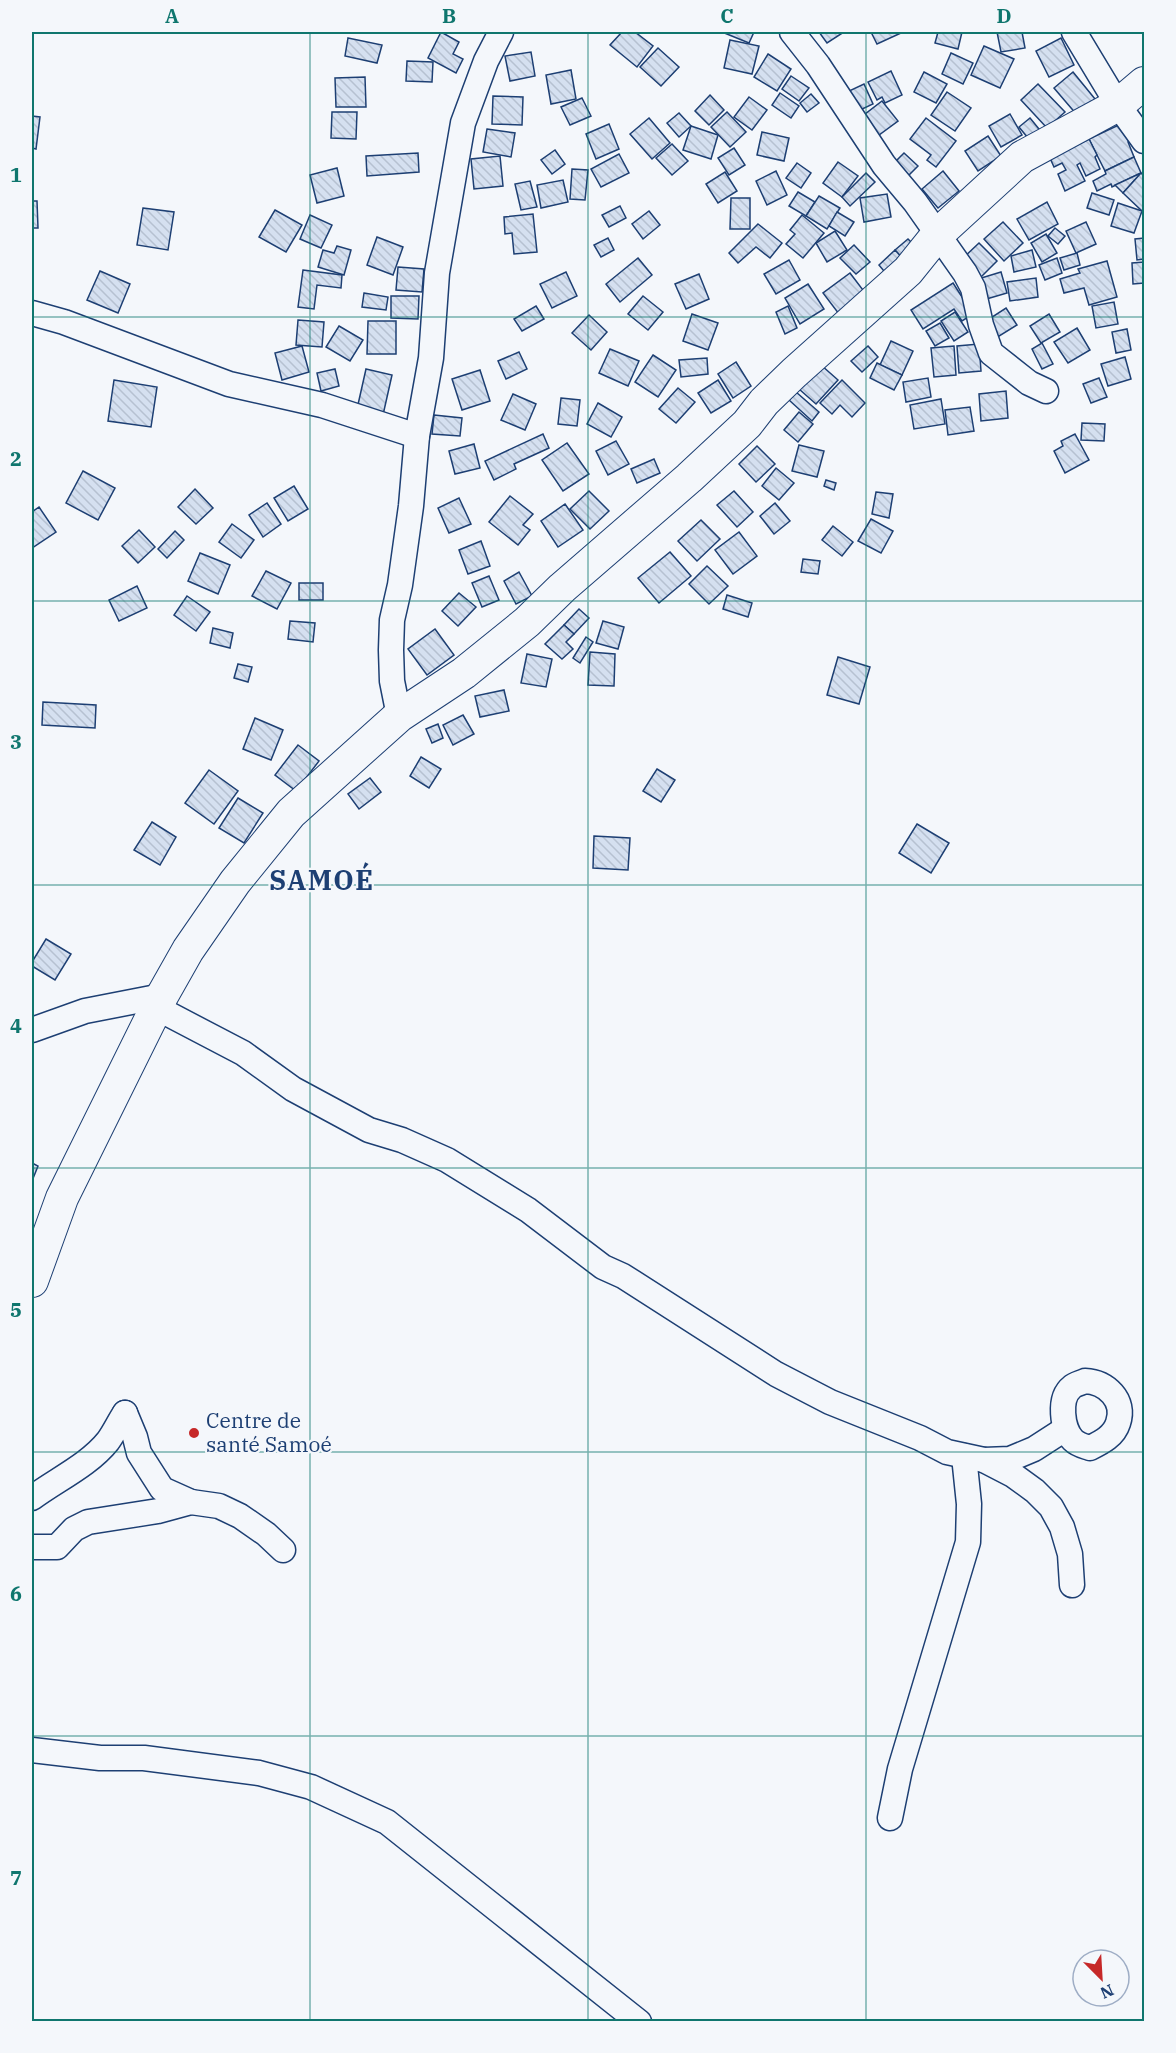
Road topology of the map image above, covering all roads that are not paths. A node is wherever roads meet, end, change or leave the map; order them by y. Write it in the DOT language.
graph roads {
  1 [pos="501,32"];
  2 [pos="792,32"];
  3 [pos="1074,32"];
  4 [pos="1144,83"];
  5 [pos="1118,105"];
  6 [pos="1144,141"];
  7 [pos="937,236"];
  8 [pos="32,313"];
  9 [pos="1046,391"];
  10 [pos="417,436"];
  11 [pos="399,716"];
  12 [pos="160,1002"];
  13 [pos="32,1030"];
  14 [pos="32,1281"];
  15 [pos="1065,1429"];
  16 [pos="974,1458"];
  17 [pos="32,1498"];
  18 [pos="191,1502"];
  19 [pos="32,1547"];
  20 [pos="283,1550"];
  21 [pos="1072,1586"];
  22 [pos="32,1750"];
  23 [pos="890,1818"];
  24 [pos="639,2022"];
  1 -- 10 [label="street"];
  2 -- 7 [label="street"];
  3 -- 5 [label="street"];
  4 -- 5 [label="main road"];
  5 -- 6 [label="street"];
  5 -- 7 [label="main road"];
  7 -- 9 [label="street"];
  7 -- 11 [label="main road"];
  8 -- 10 [label="street"];
  10 -- 11 [label="street"];
  11 -- 12 [label="main road"];
  12 -- 13 [label="street"];
  12 -- 14 [label="main road"];
  12 -- 16 [label="street"];
  15 -- 16 [label="street"];
  16 -- 21 [label="street"];
  16 -- 23 [label="street"];
  17 -- 18 [label="street"];
  18 -- 19 [label="street"];
  18 -- 20 [label="street"];
  22 -- 24 [label="street"];
}
